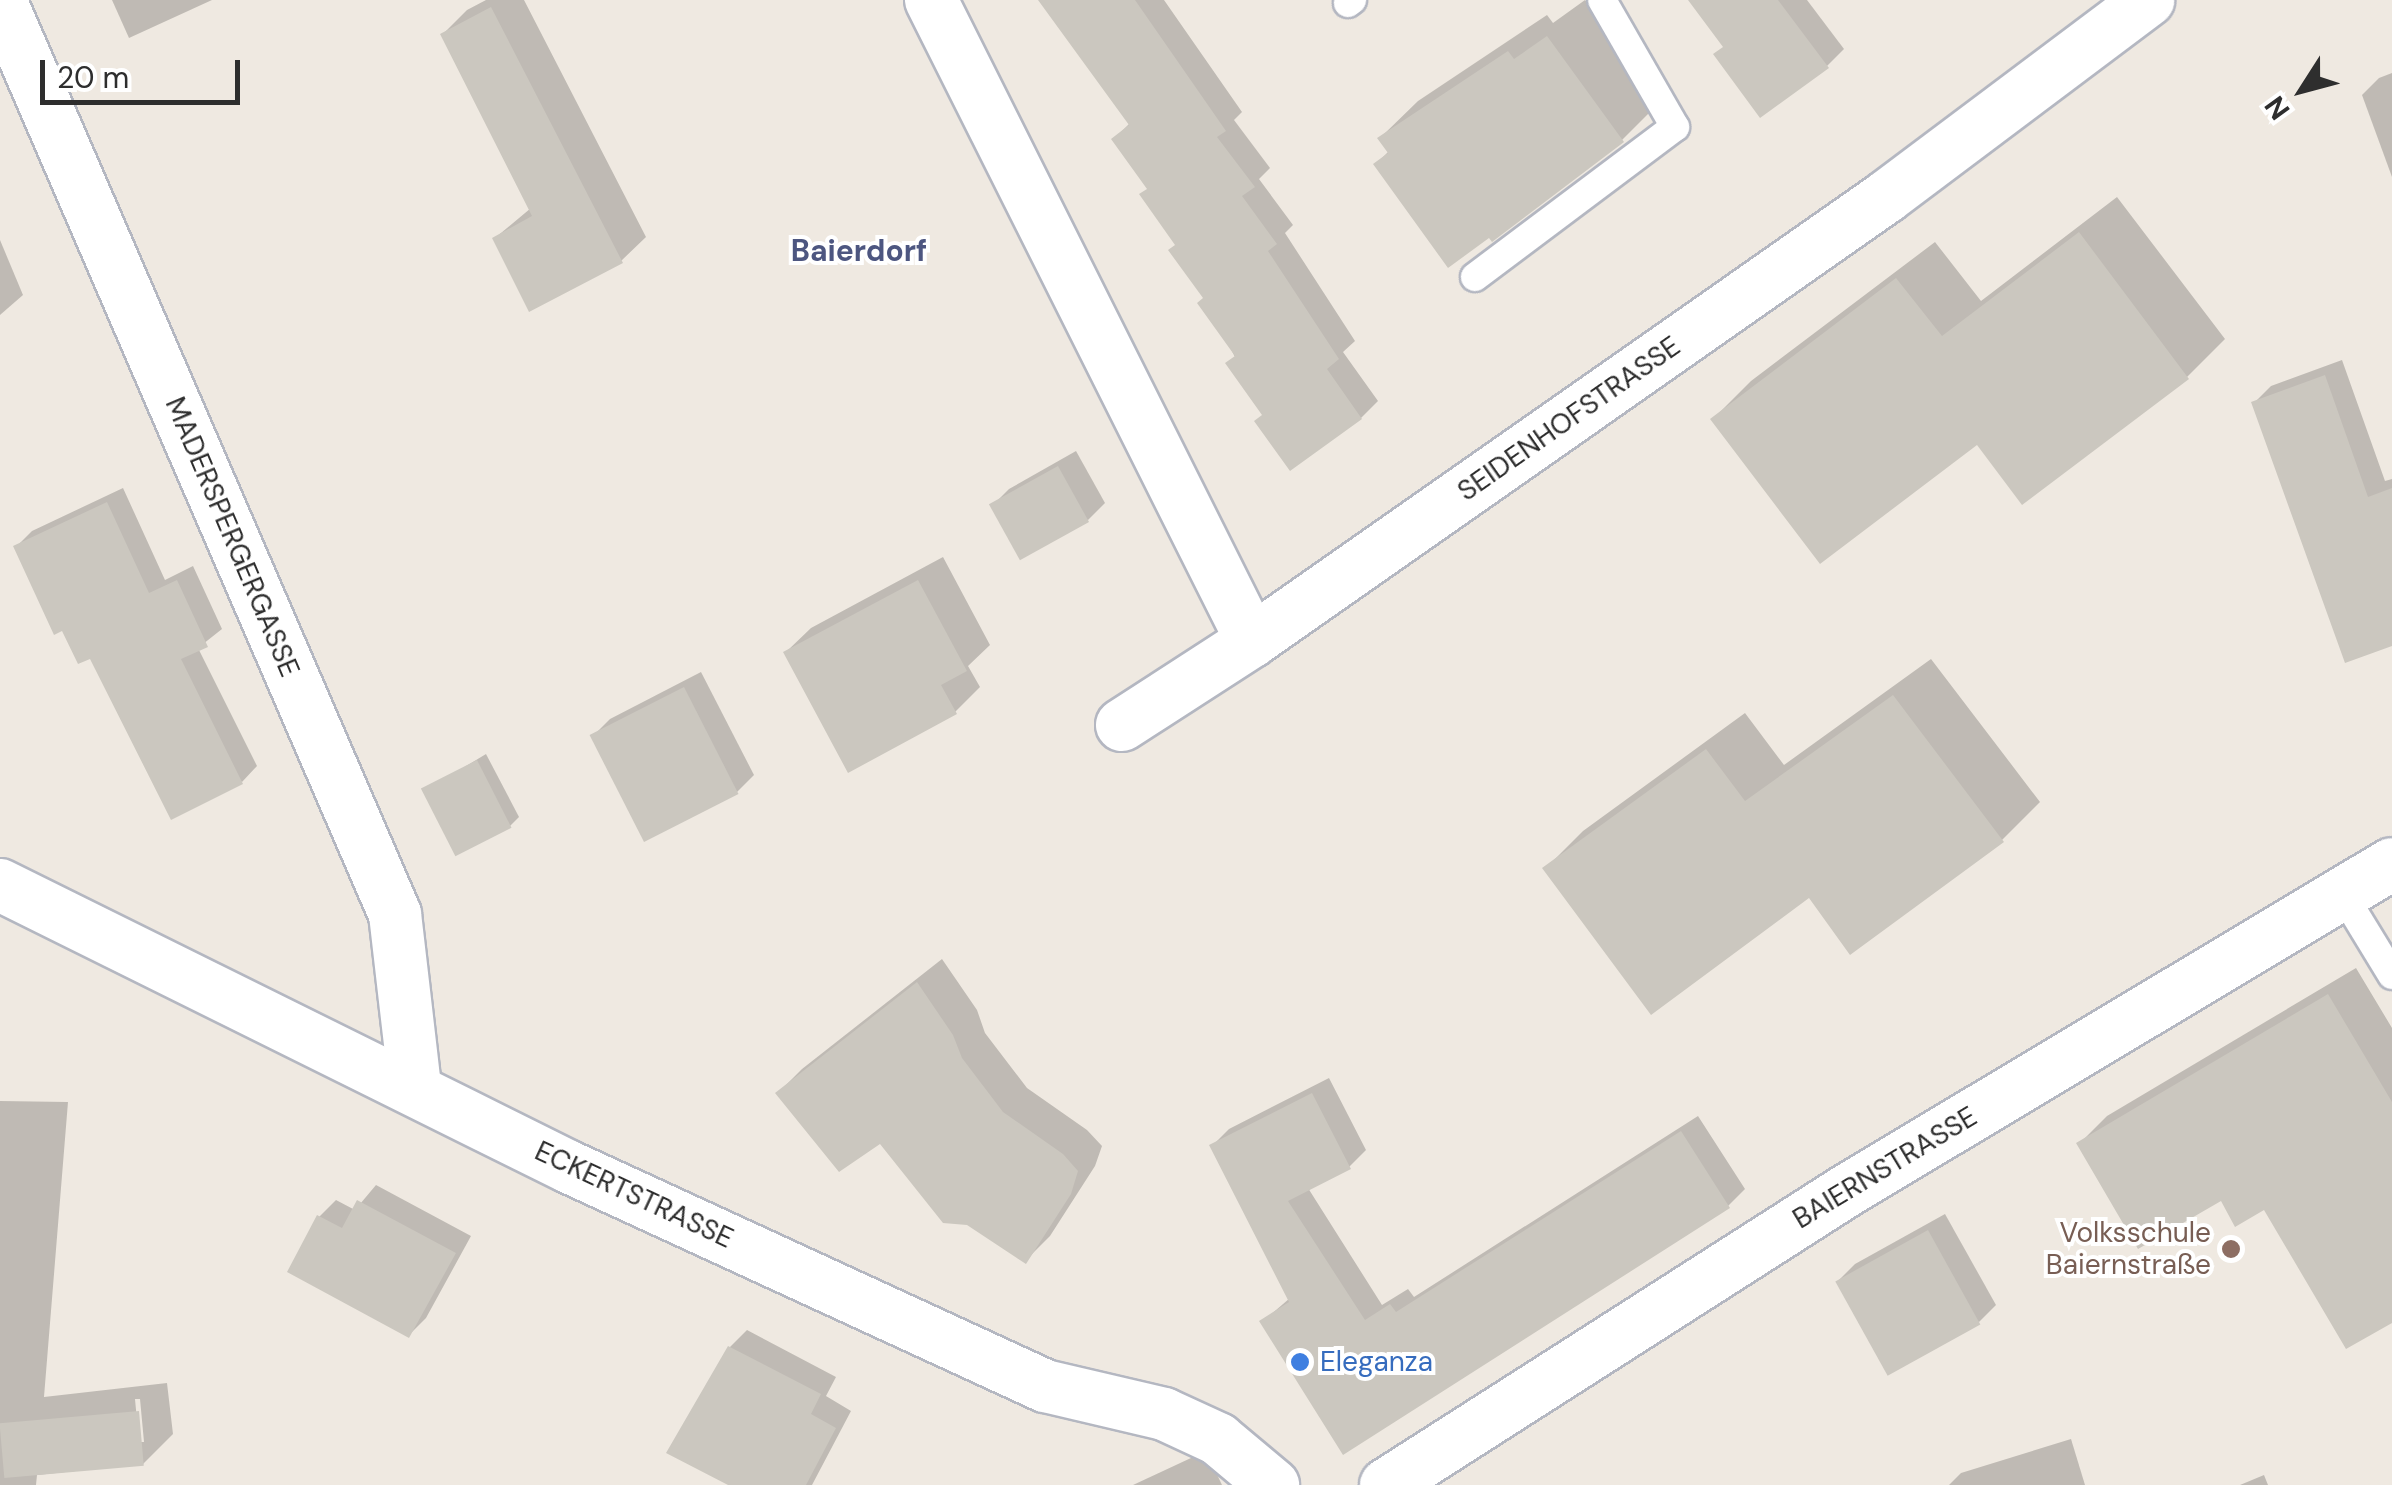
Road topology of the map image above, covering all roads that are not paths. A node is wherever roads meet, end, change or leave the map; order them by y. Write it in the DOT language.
graph roads {
  1 [pos="0,0"];
  2 [pos="931,0"];
  3 [pos="1602,0"];
  4 [pos="2148,0"];
  5 [pos="1476,277"];
  6 [pos="1252,641"];
  7 [pos="1122,725"];
  8 [pos="2392,864"];
  9 [pos="0,885"];
  10 [pos="2342,894"];
  11 [pos="2392,974"];
  12 [pos="416,1087"];
  13 [pos="1411,1479"];
  14 [pos="1273,1485"];
  1 -- 12 [label="street, MADERSPERGERGASSE"];
  2 -- 6 [label="street"];
  3 -- 5 [label="lane"];
  4 -- 6 [label="street, SEIDENHOFSTRASSE"];
  6 -- 7 [label="street, SEIDENHOFSTRASSE"];
  8 -- 10 [label="street, BAIERNSTRASSE"];
  9 -- 12 [label="street, ECKERTSTRASSE"];
  10 -- 11 [label="lane"];
  10 -- 13 [label="street, BAIERNSTRASSE"];
  12 -- 14 [label="street, ECKERTSTRASSE"];
}
